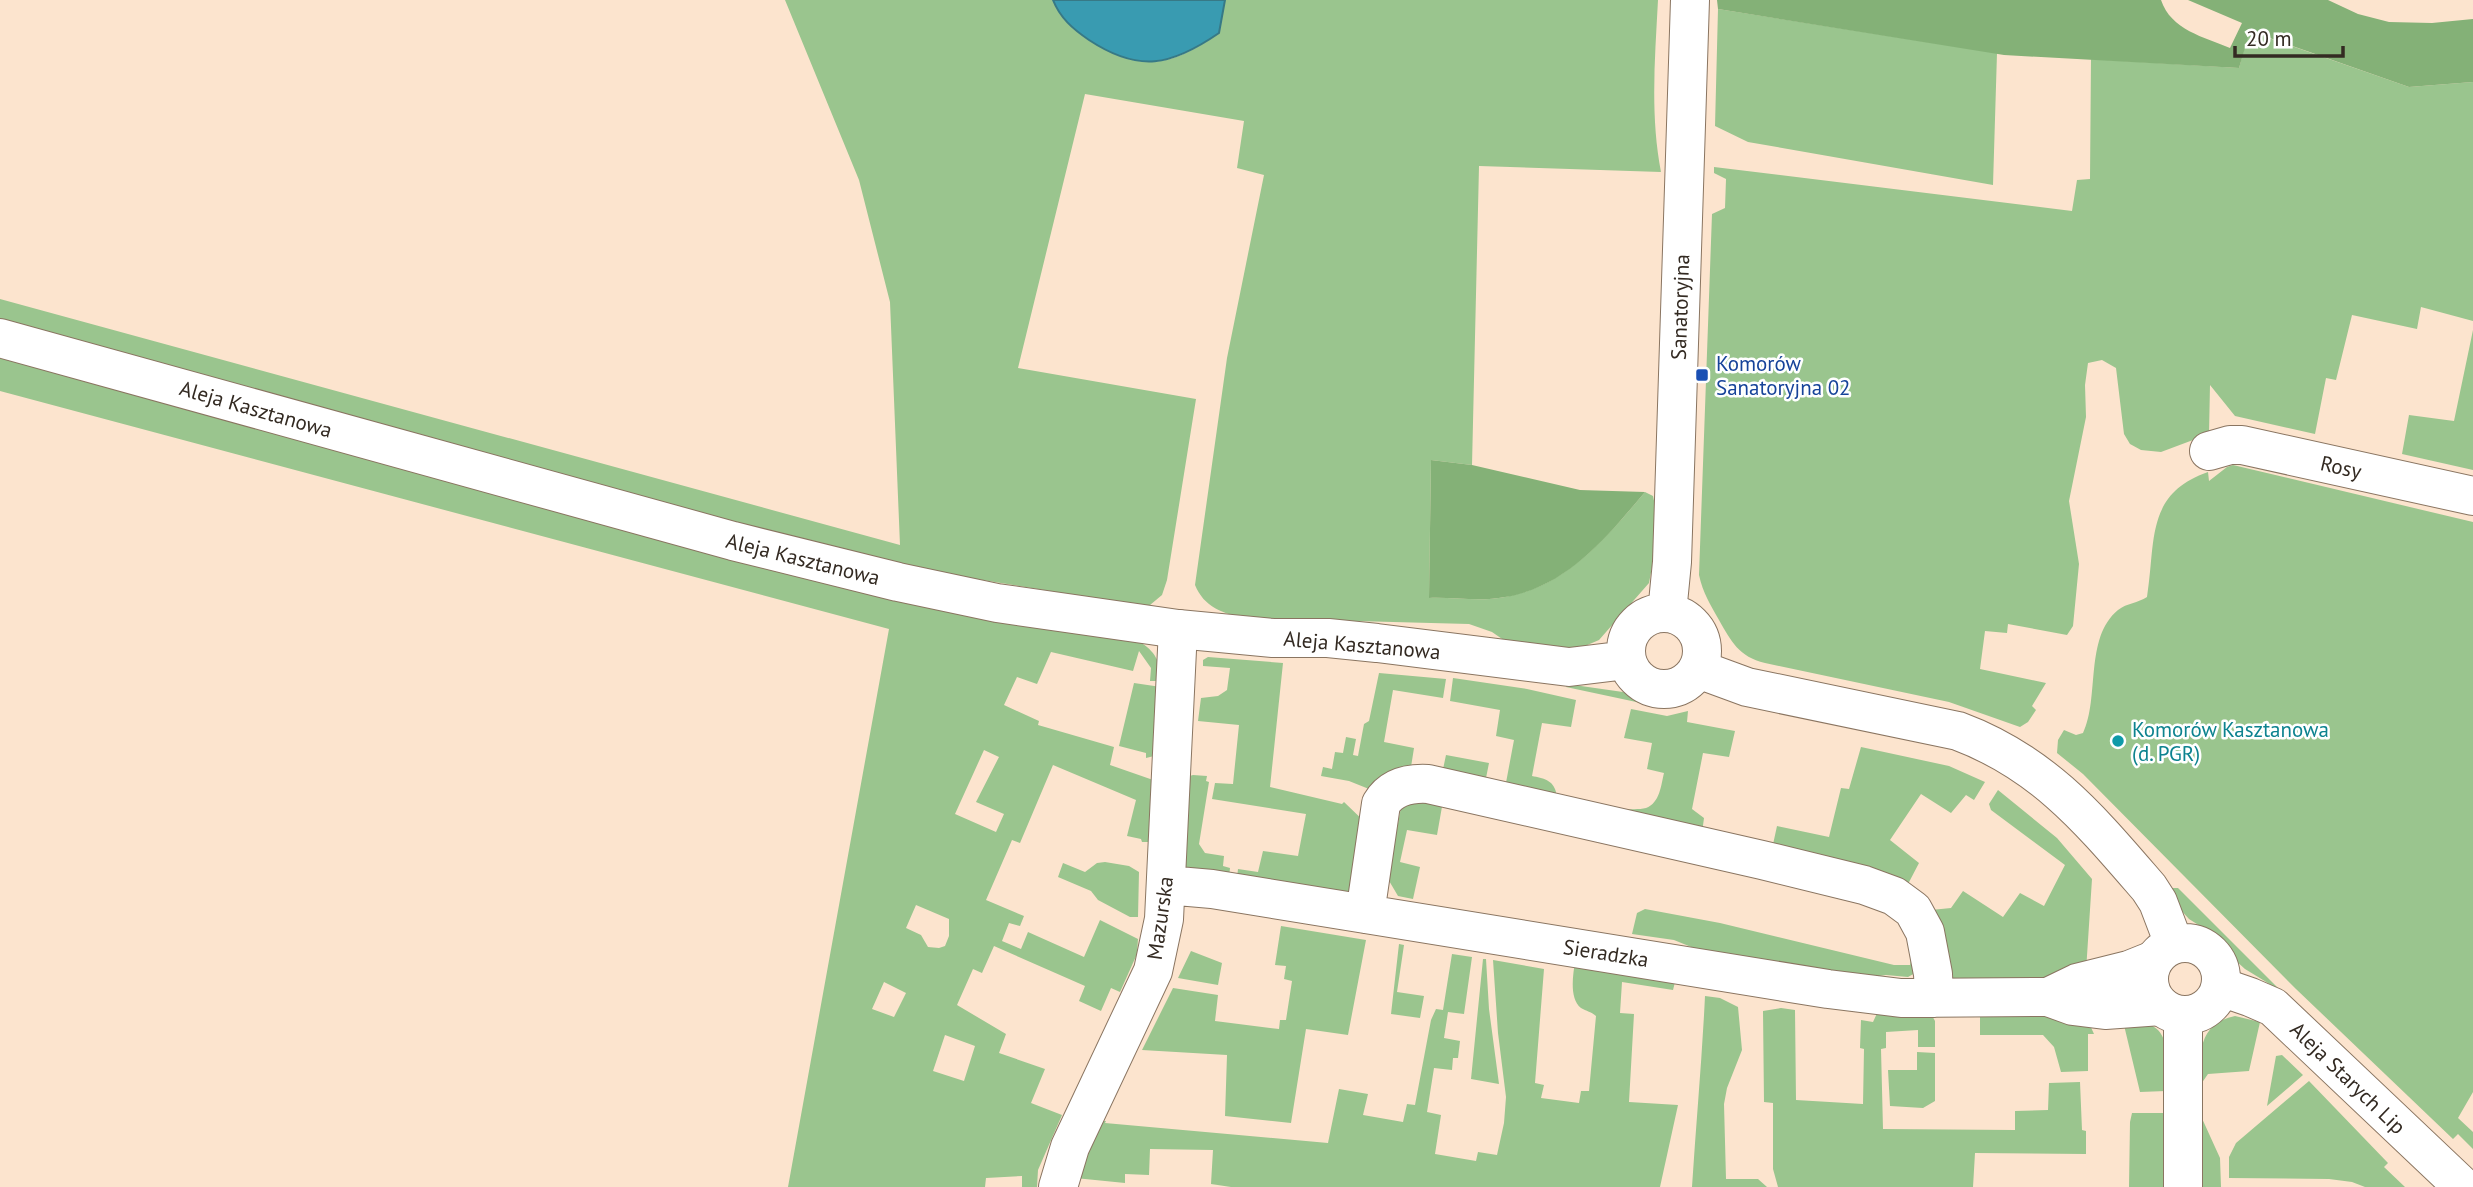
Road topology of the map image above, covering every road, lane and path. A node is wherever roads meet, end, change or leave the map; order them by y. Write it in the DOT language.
graph roads {
  1 [pos="1690,0"];
  2 [pos="0,338"];
  3 [pos="2209,451"];
  4 [pos="2473,496"];
  5 [pos="1667,613"];
  6 [pos="1178,629"];
  7 [pos="1627,660"];
  8 [pos="1698,668"];
  9 [pos="1166,885"];
  10 [pos="1366,914"];
  11 [pos="2164,952"];
  12 [pos="2221,988"];
  13 [pos="2048,997"];
  14 [pos="1934,998"];
  15 [pos="2172,1011"];
  16 [pos="1058,1187"];
  17 [pos="2183,1187"];
  18 [pos="2463,1187"];
  1 -- 5 [label="street, Sanatoryjna"];
  2 -- 6 [label="street, Aleja Kasztanowa"];
  3 -- 4 [label="street, Rosy"];
  5 -- 7 [label="street"];
  5 -- 8 [label="street"];
  6 -- 7 [label="street, Aleja Kasztanowa"];
  6 -- 9 [label="street, Mazurska"];
  7 -- 8 [label="street"];
  8 -- 11 [label="street"];
  9 -- 10 [label="street, Sieradzka"];
  9 -- 16 [label="street, Mazurska"];
  10 -- 14 [label="street, Sieradzka"];
  10 -- 14 [label="street"];
  11 -- 12 [label="street"];
  11 -- 13 [label="street, Sieradzka"];
  11 -- 15 [label="street"];
  12 -- 15 [label="street"];
  12 -- 18 [label="street, Aleja Starych Lip"];
  13 -- 14 [label="street, Sieradzka"];
  13 -- 15 [label="street, Sieradzka"];
  15 -- 17 [label="street"];
}
